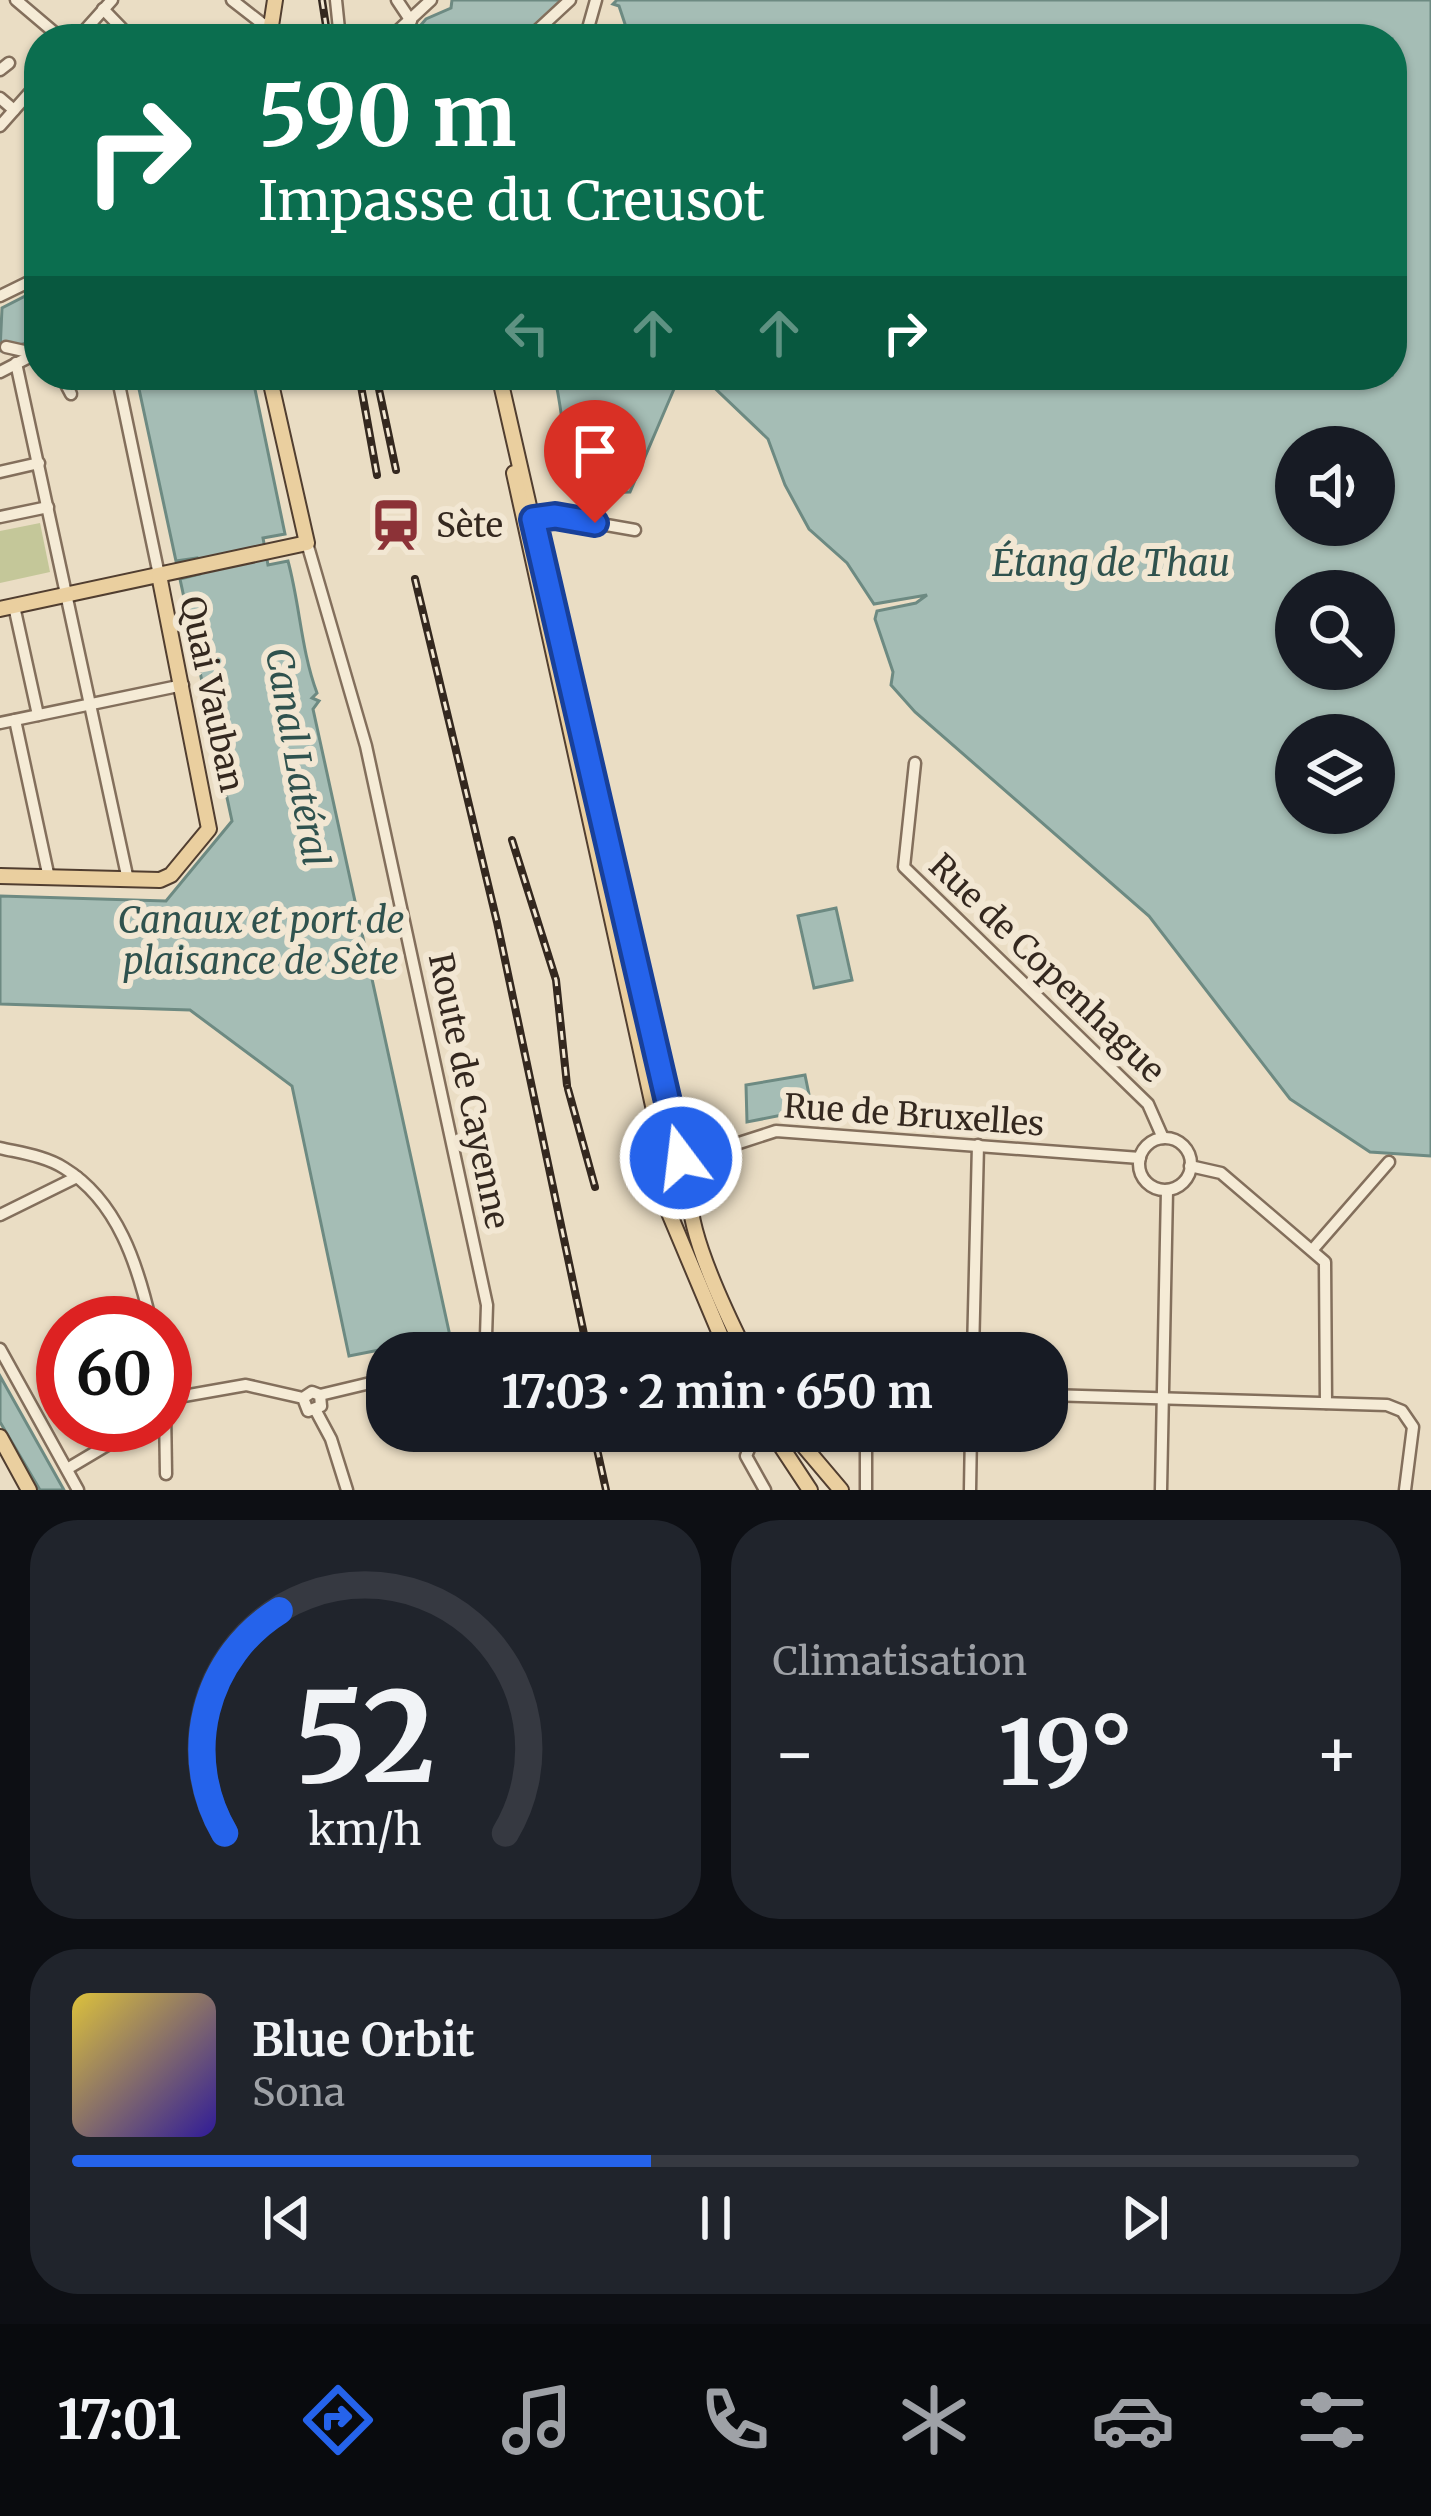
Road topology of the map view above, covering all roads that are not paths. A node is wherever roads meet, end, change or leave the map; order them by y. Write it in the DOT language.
graph roads {
  1 [pos="16,0"];
  2 [pos="232,0"];
  3 [pos="397,0"];
  4 [pos="431,0"];
  5 [pos="570,0"];
  6 [pos="411,21"];
  7 [pos="44,24"];
  8 [pos="255,24"];
  9 [pos="407,24"];
  10 [pos="544,24"];
  11 [pos="0,98"];
  12 [pos="24,99"];
  13 [pos="14,110"];
  14 [pos="0,126"];
  15 [pos="0,334"];
  16 [pos="7,347"];
  17 [pos="24,350"];
  18 [pos="24,359"];
  19 [pos="16,363"];
  20 [pos="0,369"];
  21 [pos="69,390"];
  22 [pos="120,390"];
  23 [pos="276,390"];
  24 [pos="277,390"];
  25 [pos="498,390"];
  26 [pos="71,394"];
  27 [pos="39,464"];
  28 [pos="0,472"];
  29 [pos="294,488"];
  30 [pos="48,507"];
  31 [pos="0,517"];
  32 [pos="528,520"];
  33 [pos="635,530"];
  34 [pos="306,536"];
  35 [pos="159,574"];
  36 [pos="68,594"];
  37 [pos="7,608"];
  38 [pos="183,686"];
  39 [pos="91,704"];
  40 [pos="38,716"];
  41 [pos="15,720"];
  42 [pos="0,723"];
  43 [pos="915,763"];
  44 [pos="0,876"];
  45 [pos="49,878"];
  46 [pos="128,880"];
  47 [pos="1163,1138"];
  48 [pos="978,1145"];
  49 [pos="0,1148"];
  50 [pos="681,1158"];
  51 [pos="1139,1158"];
  52 [pos="46,1160"];
  53 [pos="1388,1162"];
  54 [pos="660,1164"];
  55 [pos="1190,1166"];
  56 [pos="694,1171"];
  57 [pos="76,1177"];
  58 [pos="690,1189"];
  59 [pos="49,1190"];
  60 [pos="1167,1190"];
  61 [pos="664,1193"];
  62 [pos="0,1214"];
  63 [pos="1314,1248"];
  64 [pos="143,1296"];
  65 [pos="486,1332"];
  66 [pos="720,1332"];
  67 [pos="736,1332"];
  68 [pos="974,1332"];
  69 [pos="0,1349"];
  70 [pos="366,1384"];
  71 [pos="192,1395"];
  72 [pos="320,1395"];
  73 [pos="1068,1396"];
  74 [pos="303,1399"];
  75 [pos="1163,1399"];
  76 [pos="1325,1402"];
  77 [pos="316,1411"];
  78 [pos="0,1437"];
  79 [pos="0,1451"];
  80 [pos="94,1452"];
  81 [pos="166,1452"];
  82 [pos="748,1452"];
  83 [pos="785,1452"];
  84 [pos="808,1452"];
  85 [pos="866,1452"];
  86 [pos="971,1452"];
  87 [pos="67,1468"];
  88 [pos="166,1474"];
  89 [pos="25,1490"];
  90 [pos="78,1490"];
  91 [pos="346,1490"];
  92 [pos="765,1490"];
  93 [pos="810,1490"];
  94 [pos="841,1490"];
  95 [pos="866,1490"];
  96 [pos="970,1490"];
  97 [pos="1161,1490"];
  98 [pos="1405,1490"];
  1 -- 7 [label="street"];
  2 -- 8 [label="street"];
  3 -- 6 [label="street"];
  4 -- 6 [label="street"];
  5 -- 10 [label="street"];
  6 -- 9 [label="street"];
  11 -- 13 [label="street"];
  12 -- 13 [label="street"];
  13 -- 14 [label="street"];
  15 -- 16 [label="street"];
  16 -- 17 [label="street"];
  16 -- 20 [label="street"];
  18 -- 19 [label="street"];
  19 -- 20 [label="street"];
  19 -- 27 [label="street"];
  21 -- 26 [label="street"];
  22 -- 35 [label="street"];
  23 -- 29 [label="main road"];
  24 -- 29 [label="main road"];
  25 -- 32 [label="main road"];
  27 -- 28 [label="street"];
  27 -- 30 [label="street"];
  29 -- 34 [label="main road"];
  30 -- 31 [label="street"];
  30 -- 36 [label="street"];
  32 -- 33 [label="street"];
  32 -- 50 [label="main road"];
  32 -- 54 [label="main road"];
  34 -- 35 [label="main road"];
  34 -- 65 [label="street, Route de Cayenne"];
  35 -- 36 [label="main road"];
  35 -- 38 [label="main road, Quai Vauban"];
  36 -- 37 [label="main road"];
  36 -- 39 [label="street"];
  37 -- 40 [label="street"];
  38 -- 39 [label="street"];
  38 -- 46 [label="main road, Quai Vauban"];
  39 -- 40 [label="street"];
  39 -- 46 [label="street"];
  40 -- 41 [label="street"];
  41 -- 42 [label="street"];
  41 -- 45 [label="street"];
  43 -- 47 [label="street, Rue de Copenhague"];
  44 -- 45 [label="main road"];
  45 -- 46 [label="main road"];
  47 -- 51 [label="street"];
  47 -- 55 [label="street"];
  48 -- 51 [label="street, Rue de Bruxelles"];
  48 -- 56 [label="street, Rue de Bruxelles"];
  48 -- 68 [label="street"];
  49 -- 52 [label="street"];
  50 -- 54 [label="main road"];
  50 -- 56 [label="main road"];
  51 -- 60 [label="street"];
  52 -- 57 [label="street"];
  52 -- 59 [label="street"];
  53 -- 63 [label="street"];
  54 -- 61 [label="main road"];
  55 -- 60 [label="street"];
  55 -- 63 [label="street"];
  56 -- 58 [label="main road"];
  57 -- 59 [label="street"];
  57 -- 64 [label="street"];
  58 -- 61 [label="main road"];
  58 -- 67 [label="main road"];
  59 -- 62 [label="street"];
  60 -- 75 [label="street"];
  61 -- 66 [label="main road"];
  63 -- 76 [label="street"];
  69 -- 87 [label="street"];
  70 -- 72 [label="street"];
  71 -- 74 [label="street"];
  72 -- 74 [label="street"];
  72 -- 77 [label="street"];
  73 -- 75 [label="street"];
  74 -- 77 [label="street"];
  75 -- 76 [label="street"];
  75 -- 97 [label="street"];
  76 -- 98 [label="street"];
  77 -- 91 [label="street"];
  78 -- 89 [label="main road"];
  79 -- 89 [label="main road"];
  80 -- 87 [label="street"];
  81 -- 88 [label="street"];
  82 -- 92 [label="street"];
  83 -- 93 [label="main road"];
  84 -- 94 [label="main road"];
  85 -- 95 [label="street"];
  86 -- 96 [label="street"];
  87 -- 90 [label="street"];
}
